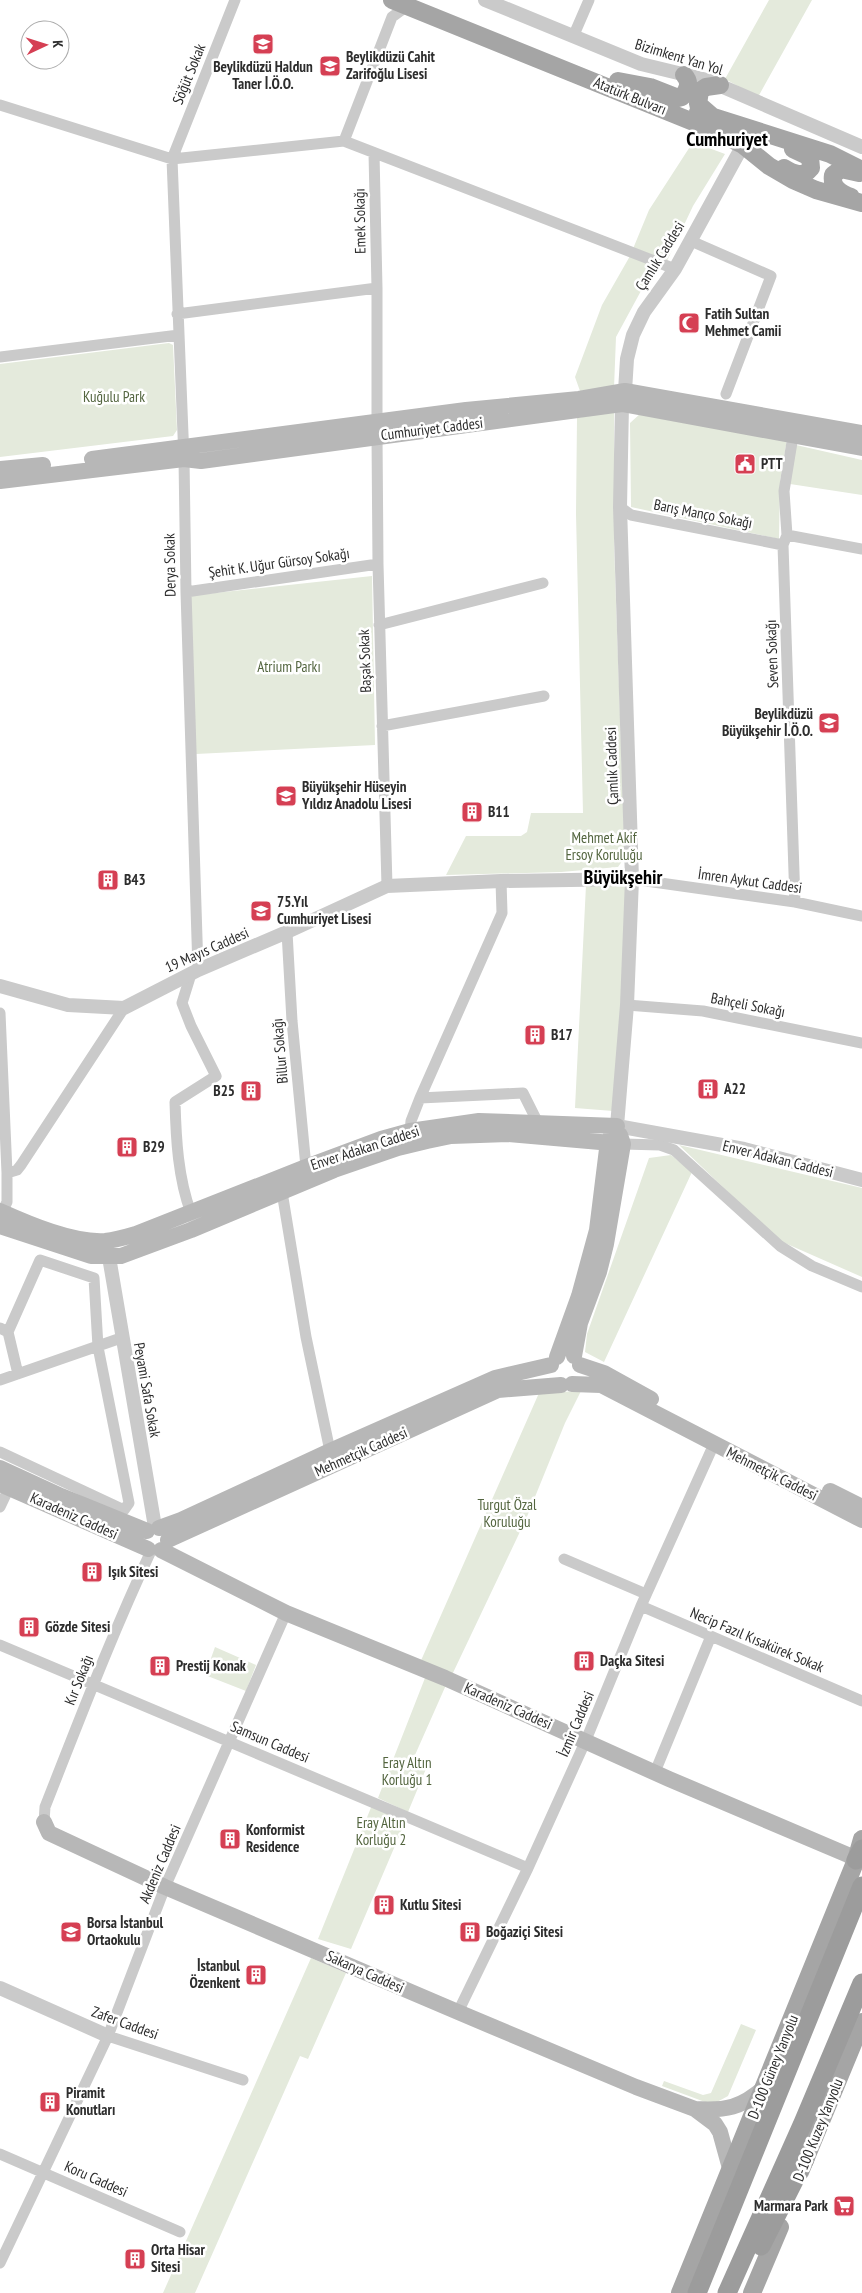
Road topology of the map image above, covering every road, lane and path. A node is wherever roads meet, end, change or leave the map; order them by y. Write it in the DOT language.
graph roads {
  1 [pos="235,0"];
  2 [pos="485,0"];
  3 [pos="589,0"];
  4 [pos="406,2"];
  5 [pos="573,37"];
  6 [pos="684,75"];
  7 [pos="618,81"];
  8 [pos="720,86"];
  9 [pos="0,106"];
  10 [pos="715,118"];
  11 [pos="767,135"];
  12 [pos="344,141"];
  13 [pos="746,147"];
  14 [pos="862,147"];
  15 [pos="374,153"];
  16 [pos="172,159"];
  17 [pos="862,170"];
  18 [pos="862,175"];
  19 [pos="862,203"];
  20 [pos="690,241"];
  21 [pos="675,269"];
  22 [pos="377,288"];
  23 [pos="177,314"];
  24 [pos="179,335"];
  25 [pos="0,357"];
  26 [pos="726,394"];
  27 [pos="623,398"];
  28 [pos="377,429"];
  29 [pos="862,433"];
  30 [pos="793,436"];
  31 [pos="862,448"];
  32 [pos="183,453"];
  33 [pos="0,469"];
  34 [pos="0,481"];
  35 [pos="620,507"];
  36 [pos="785,540"];
  37 [pos="862,549"];
  38 [pos="378,564"];
  39 [pos="543,583"];
  40 [pos="186,592"];
  41 [pos="379,625"];
  42 [pos="544,696"];
  43 [pos="382,726"];
  44 [pos="632,879"];
  45 [pos="501,881"];
  46 [pos="387,886"];
  47 [pos="795,902"];
  48 [pos="862,916"];
  49 [pos="288,932"];
  50 [pos="195,972"];
  51 [pos="0,986"];
  52 [pos="627,1005"];
  53 [pos="124,1008"];
  54 [pos="0,1013"];
  55 [pos="862,1043"];
  56 [pos="420,1098"];
  57 [pos="538,1123"];
  58 [pos="617,1126"];
  59 [pos="410,1132"];
  60 [pos="615,1142"];
  61 [pos="306,1167"];
  62 [pos="7,1173"];
  63 [pos="862,1180"];
  64 [pos="282,1192"];
  65 [pos="191,1213"];
  66 [pos="1,1216"];
  67 [pos="108,1249"];
  68 [pos="862,1287"];
  69 [pos="4,1330"];
  70 [pos="121,1338"];
  71 [pos="98,1347"];
  72 [pos="577,1360"];
  73 [pos="554,1361"];
  74 [pos="18,1374"];
  75 [pos="0,1380"];
  76 [pos="566,1384"];
  77 [pos="716,1440"];
  78 [pos="330,1451"];
  79 [pos="0,1452"];
  80 [pos="0,1468"];
  81 [pos="5,1486"];
  82 [pos="862,1507"];
  83 [pos="0,1508"];
  84 [pos="862,1520"];
  85 [pos="155,1539"];
  86 [pos="564,1559"];
  87 [pos="646,1594"];
  88 [pos="641,1606"];
  89 [pos="286,1613"];
  90 [pos="711,1636"];
  91 [pos="0,1645"];
  92 [pos="94,1684"];
  93 [pos="862,1701"];
  94 [pos="586,1740"];
  95 [pos="229,1741"];
  96 [pos="654,1772"];
  97 [pos="44,1822"];
  98 [pos="862,1840"];
  99 [pos="859,1855"];
  100 [pos="528,1868"];
  101 [pos="862,1886"];
  102 [pos="165,1887"];
  103 [pos="862,1983"];
  104 [pos="0,1988"];
  105 [pos="458,2012"];
  106 [pos="862,2022"];
  107 [pos="108,2036"];
  108 [pos="243,2080"];
  109 [pos="765,2086"];
  110 [pos="695,2109"];
  111 [pos="0,2154"];
  112 [pos="805,2159"];
  113 [pos="42,2172"];
  114 [pos="731,2172"];
  115 [pos="180,2232"];
  116 [pos="702,2241"];
  117 [pos="0,2263"];
  118 [pos="667,2293"];
  119 [pos="680,2293"];
  120 [pos="697,2293"];
  121 [pos="727,2293"];
  122 [pos="740,2293"];
  123 [pos="752,2293"];
  1 -- 16 [label="street, Söğüt Sokak"];
  2 -- 5 [label="street, Bizimkent Yan Yol"];
  3 -- 5 [label="street"];
  4 -- 7 [label="main road, Atatürk Bulvarı"];
  4 -- 12 [label="street"];
  4 -- 13 [label="main road, Atatürk Bulvarı"];
  5 -- 6 [label="street, Bizimkent Yan Yol"];
  6 -- 7 [label="main road"];
  6 -- 8 [label="street, Bizimkent Yan Yol"];
  7 -- 10 [label="main road, Atatürk Bulvarı"];
  8 -- 10 [label="main road"];
  8 -- 14 [label="street, Bizimkent Yan Yol"];
  9 -- 16 [label="street"];
  10 -- 11 [label="main road, Atatürk Bulvarı"];
  11 -- 13 [label="main road"];
  11 -- 17 [label="main road, Atatürk Bulvarı"];
  12 -- 15 [label="street"];
  12 -- 16 [label="street"];
  13 -- 19 [label="main road, Atatürk Bulvarı"];
  13 -- 20 [label="street, Çamlık Caddesi"];
  15 -- 21 [label="street"];
  15 -- 22 [label="street, Emek Sokağı"];
  16 -- 23 [label="street, Derya Sokak"];
  18 -- 19 [label="main road"];
  20 -- 21 [label="street, Çamlık Caddesi"];
  20 -- 26 [label="street"];
  21 -- 27 [label="street, Çamlık Caddesi"];
  22 -- 23 [label="street"];
  22 -- 28 [label="street, Emek Sokağı"];
  23 -- 24 [label="street, Derya Sokak"];
  24 -- 25 [label="street"];
  24 -- 32 [label="street, Derya Sokak"];
  27 -- 28 [label="main road, Cumhuriyet Caddesi"];
  27 -- 29 [label="main road, Cumhuriyet Caddesi"];
  27 -- 30 [label="main road, Cumhuriyet Caddesi"];
  27 -- 35 [label="street, Çamlık Caddesi"];
  28 -- 32 [label="main road, Cumhuriyet Caddesi"];
  28 -- 38 [label="street, Başak Sokak"];
  30 -- 31 [label="main road, Cumhuriyet Caddesi"];
  30 -- 36 [label="street, Seven Sokağı"];
  32 -- 33 [label="main road, Cumhuriyet Caddesi"];
  32 -- 34 [label="main road, Cumhuriyet Caddesi"];
  32 -- 40 [label="street, Derya Sokak"];
  35 -- 36 [label="street, Barış Manço Sokağı"];
  35 -- 44 [label="street, Çamlık Caddesi"];
  36 -- 37 [label="street, Barış Manço Sokağı"];
  36 -- 47 [label="street, Seven Sokağı"];
  38 -- 40 [label="street, Şehit K. Uğur Gürsoy Sokağı"];
  38 -- 41 [label="street, Başak Sokak"];
  39 -- 41 [label="street"];
  40 -- 50 [label="street, Derya Sokak"];
  41 -- 43 [label="street, Başak Sokak"];
  42 -- 43 [label="street"];
  43 -- 46 [label="street, Başak Sokak"];
  44 -- 45 [label="street, 19 Mayıs Caddesi"];
  44 -- 47 [label="street, İmren Aykut Caddesi"];
  44 -- 52 [label="street, Çamlık Caddesi"];
  45 -- 46 [label="street, 19 Mayıs Caddesi"];
  45 -- 56 [label="street"];
  46 -- 49 [label="street, 19 Mayıs Caddesi"];
  47 -- 48 [label="street, İmren Aykut Caddesi"];
  49 -- 50 [label="street, 19 Mayıs Caddesi"];
  49 -- 61 [label="street, Billur Sokağı"];
  50 -- 53 [label="street, 19 Mayıs Caddesi"];
  50 -- 65 [label="street, Derya Sokak"];
  51 -- 53 [label="street, 19 Mayıs Caddesi"];
  52 -- 55 [label="street, Bahçeli Sokağı"];
  52 -- 58 [label="street, Çamlık Caddesi"];
  53 -- 62 [label="street"];
  54 -- 62 [label="street"];
  56 -- 57 [label="street"];
  56 -- 59 [label="street"];
  57 -- 58 [label="main road, Enver Adakan Caddesi"];
  57 -- 59 [label="main road, Enver Adakan Caddesi"];
  58 -- 60 [label="main road"];
  58 -- 63 [label="street, Enver Adakan Caddesi"];
  59 -- 61 [label="main road, Enver Adakan Caddesi"];
  60 -- 64 [label="main road, Enver Adakan Caddesi"];
  60 -- 68 [label="street"];
  60 -- 72 [label="main road"];
  60 -- 73 [label="main road"];
  61 -- 65 [label="main road, Enver Adakan Caddesi"];
  62 -- 66 [label="street"];
  64 -- 67 [label="main road, Enver Adakan Caddesi"];
  64 -- 78 [label="street"];
  65 -- 67 [label="main road, Enver Adakan Caddesi"];
  66 -- 67 [label="main road, Enver Adakan Caddesi"];
  67 -- 70 [label="street, Peyami Safa Sokak"];
  69 -- 71 [label="street"];
  69 -- 74 [label="street"];
  70 -- 71 [label="street"];
  70 -- 85 [label="street, Peyami Safa Sokak"];
  71 -- 74 [label="street"];
  71 -- 79 [label="street"];
  72 -- 73 [label="main road"];
  72 -- 76 [label="main road"];
  72 -- 77 [label="main road, Mehmetçik Caddesi"];
  73 -- 76 [label="main road"];
  73 -- 78 [label="main road, Mehmetçik Caddesi"];
  74 -- 75 [label="street"];
  76 -- 77 [label="main road, Mehmetçik Caddesi"];
  76 -- 85 [label="main road, Mehmetçik Caddesi"];
  77 -- 82 [label="main road, Mehmetçik Caddesi"];
  77 -- 84 [label="main road, Mehmetçik Caddesi"];
  77 -- 87 [label="street, İzmir Caddesi"];
  78 -- 85 [label="main road, Mehmetçik Caddesi"];
  80 -- 85 [label="main road, Karadeniz Caddesi"];
  81 -- 83 [label="street"];
  81 -- 85 [label="main road, Karadeniz Caddesi"];
  85 -- 89 [label="main road, Karadeniz Caddesi"];
  85 -- 92 [label="street, Kır Sokağı"];
  86 -- 87 [label="street"];
  87 -- 88 [label="street, İzmir Caddesi"];
  88 -- 90 [label="street, Necip Fazıl Kısakürek Sokak"];
  88 -- 94 [label="street, İzmir Caddesi"];
  89 -- 94 [label="main road, Karadeniz Caddesi"];
  89 -- 95 [label="street, Akdeniz Caddesi"];
  90 -- 93 [label="street, Necip Fazıl Kısakürek Sokak"];
  90 -- 96 [label="street"];
  91 -- 92 [label="street, Samsun Caddesi"];
  92 -- 95 [label="street, Samsun Caddesi"];
  92 -- 97 [label="street, Kır Sokağı"];
  94 -- 96 [label="main road, Karadeniz Caddesi"];
  94 -- 100 [label="street, İzmir Caddesi"];
  95 -- 100 [label="street, Samsun Caddesi"];
  95 -- 102 [label="street, Akdeniz Caddesi"];
  96 -- 99 [label="main road, Karadeniz Caddesi"];
  97 -- 102 [label="main road, Sakarya Caddesi"];
  98 -- 99 [label="main road, D-100 Güney Yanyolu"];
  99 -- 109 [label="main road, D-100 Güney Yanyolu"];
  100 -- 105 [label="street, İzmir Caddesi"];
  101 -- 120 [label="highway"];
  102 -- 105 [label="main road, Sakarya Caddesi"];
  102 -- 107 [label="street, Akdeniz Caddesi"];
  103 -- 121 [label="highway"];
  104 -- 107 [label="street, Zafer Caddesi"];
  105 -- 110 [label="main road, Sakarya Caddesi"];
  106 -- 112 [label="main road, D-100 Kuzey Yanyolu"];
  107 -- 108 [label="street, Zafer Caddesi"];
  107 -- 113 [label="street, Akdeniz Caddesi"];
  109 -- 110 [label="main road"];
  109 -- 114 [label="main road, D-100 Güney Yanyolu"];
  110 -- 114 [label="main road"];
  111 -- 113 [label="street, Koru Caddesi"];
  112 -- 122 [label="highway"];
  112 -- 123 [label="main road, D-100 Kuzey Yanyolu"];
  113 -- 115 [label="street, Koru Caddesi"];
  113 -- 117 [label="street, Akdeniz Caddesi"];
  114 -- 116 [label="main road, D-100 Güney Yanyolu"];
  116 -- 118 [label="main road"];
  116 -- 119 [label="main road, D-100 Güney Yanyolu"];
}
